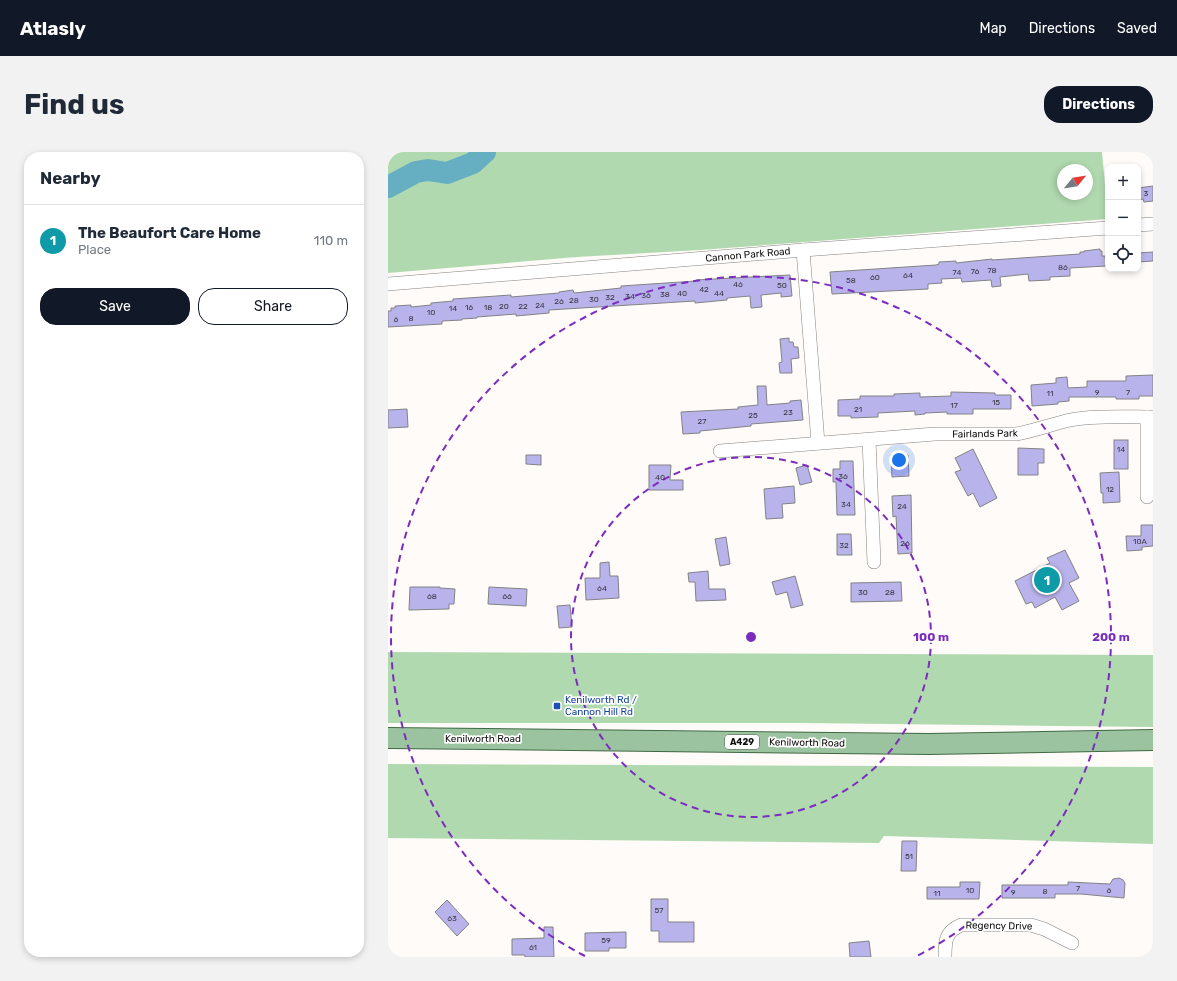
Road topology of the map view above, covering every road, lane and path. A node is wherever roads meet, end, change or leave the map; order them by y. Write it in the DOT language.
graph roads {
  1 [pos="1153,224"];
  2 [pos="1141,225"];
  3 [pos="1105,228"];
  4 [pos="803,250"];
  5 [pos="388,284"];
  6 [pos="1150,417"];
  7 [pos="869,440"];
  8 [pos="818,443"];
  9 [pos="720,451"];
  10 [pos="1146,497"];
  11 [pos="874,562"];
  12 [pos="388,738"];
  13 [pos="1153,740"];
  14 [pos="1072,944"];
  15 [pos="945,957"];
  1 -- 2 [label="street"];
  3 -- 4 [label="street, Cannon Park Road"];
  4 -- 5 [label="street, Cannon Park Road"];
  4 -- 8 [label="street"];
  6 -- 7 [label="street, Fairlands Park"];
  6 -- 10 [label="street, Fairlands Park"];
  7 -- 8 [label="street, Fairlands Park"];
  7 -- 11 [label="street"];
  8 -- 9 [label="street, Fairlands Park"];
  12 -- 13 [label="main road, Kenilworth Road / A429"];
  14 -- 15 [label="street, Regency Drive"];
}
